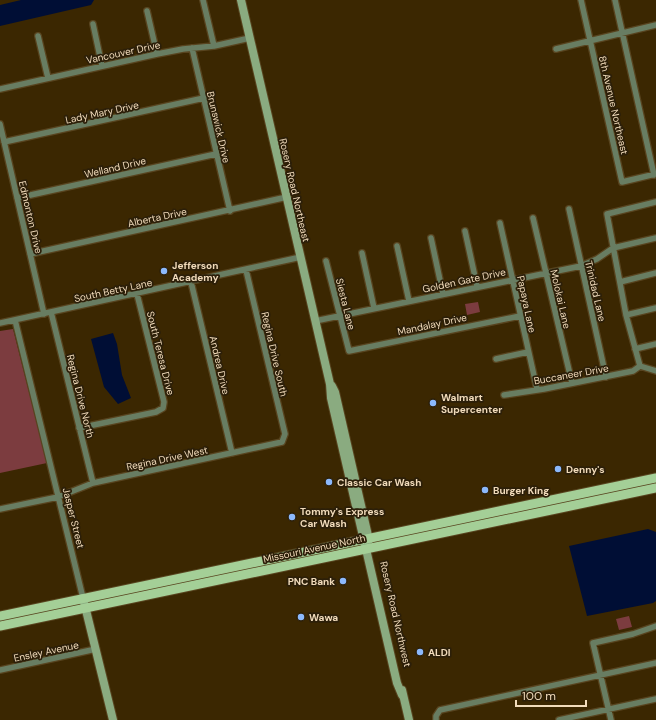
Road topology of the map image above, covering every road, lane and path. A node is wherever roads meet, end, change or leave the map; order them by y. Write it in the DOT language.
graph roads {
  1 [pos="203,0"];
  2 [pos="241,0"];
  3 [pos="581,0"];
  4 [pos="615,0"];
  5 [pos="148,11"];
  6 [pos="93,24"];
  7 [pos="656,25"];
  8 [pos="622,34"];
  9 [pos="38,36"];
  10 [pos="250,38"];
  11 [pos="590,41"];
  12 [pos="214,46"];
  13 [pos="192,48"];
  14 [pos="556,49"];
  15 [pos="157,54"];
  16 [pos="102,66"];
  17 [pos="48,78"];
  18 [pos="0,89"];
  19 [pos="204,98"];
  20 [pos="0,124"];
  21 [pos="4,142"];
  22 [pos="216,154"];
  23 [pos="655,174"];
  24 [pos="287,197"];
  25 [pos="17,198"];
  26 [pos="656,202"];
  27 [pos="569,209"];
  28 [pos="230,211"];
  29 [pos="533,218"];
  30 [pos="500,223"];
  31 [pos="465,231"];
  32 [pos="431,238"];
  33 [pos="656,238"];
  34 [pos="397,246"];
  35 [pos="613,248"];
  36 [pos="362,253"];
  37 [pos="30,254"];
  38 [pos="301,257"];
  39 [pos="326,261"];
  40 [pos="581,266"];
  41 [pos="246,270"];
  42 [pos="546,273"];
  43 [pos="656,273"];
  44 [pos="513,280"];
  45 [pos="191,282"];
  46 [pos="620,282"];
  47 [pos="477,286"];
  48 [pos="137,294"];
  49 [pos="443,294"];
  50 [pos="410,301"];
  51 [pos="374,308"];
  52 [pos="656,308"];
  53 [pos="51,312"];
  54 [pos="44,314"];
  55 [pos="626,315"];
  56 [pos="340,316"];
  57 [pos="520,316"];
  58 [pos="15,320"];
  59 [pos="315,321"];
  60 [pos="0,324"];
  61 [pos="656,344"];
  62 [pos="635,349"];
  63 [pos="349,351"];
  64 [pos="528,352"];
  65 [pos="496,359"];
  66 [pos="640,366"];
  67 [pos="656,371"];
  68 [pos="606,376"];
  69 [pos="572,383"];
  70 [pos="537,389"];
  71 [pos="504,396"];
  72 [pos="79,428"];
  73 [pos="282,442"];
  74 [pos="232,453"];
  75 [pos="656,478"];
  76 [pos="93,483"];
  77 [pos="656,488"];
  78 [pos="58,497"];
  79 [pos="534,504"];
  80 [pos="516,507"];
  81 [pos="0,509"];
  82 [pos="526,515"];
  83 [pos="466,528"];
  84 [pos="366,539"];
  85 [pos="368,548"];
  86 [pos="281,557"];
  87 [pos="229,567"];
  88 [pos="226,578"];
  89 [pos="180,588"];
  90 [pos="83,598"];
  91 [pos="85,608"];
  92 [pos="379,608"];
  93 [pos="0,616"];
  94 [pos="0,626"];
  95 [pos="656,626"];
  96 [pos="391,637"];
  97 [pos="96,649"];
  98 [pos="656,663"];
  99 [pos="0,670"];
  100 [pos="601,676"];
  101 [pos="402,695"];
  102 [pos="656,699"];
  103 [pos="608,710"];
  104 [pos="113,720"];
  105 [pos="409,720"];
  106 [pos="436,720"];
  107 [pos="559,720"];
  108 [pos="611,720"];
  1 -- 12 [label="street"];
  2 -- 10 [label="street, Rosery Road Northeast"];
  3 -- 11 [label="street, 8th Avenue Northeast"];
  4 -- 8 [label="street"];
  5 -- 15 [label="street"];
  6 -- 16 [label="street"];
  7 -- 8 [label="street"];
  8 -- 11 [label="street"];
  8 -- 23 [label="street"];
  9 -- 17 [label="street"];
  10 -- 12 [label="street, Vancouver Drive"];
  10 -- 24 [label="street, Rosery Road Northeast"];
  11 -- 14 [label="street"];
  11 -- 23 [label="street, 8th Avenue Northeast"];
  12 -- 13 [label="street, Vancouver Drive"];
  13 -- 15 [label="street, Vancouver Drive"];
  13 -- 19 [label="street, Brunswick Drive"];
  15 -- 16 [label="street, Vancouver Drive"];
  16 -- 17 [label="street, Vancouver Drive"];
  17 -- 18 [label="street, Vancouver Drive"];
  19 -- 21 [label="street, Lady Mary Drive"];
  19 -- 22 [label="street, Brunswick Drive"];
  20 -- 21 [label="street, Edmonton Drive"];
  21 -- 25 [label="street, Edmonton Drive"];
  22 -- 25 [label="street, Welland Drive"];
  22 -- 28 [label="street, Brunswick Drive"];
  24 -- 28 [label="street, Alberta Drive"];
  24 -- 38 [label="street, Rosery Road Northeast"];
  25 -- 37 [label="street, Edmonton Drive"];
  26 -- 35 [label="street"];
  27 -- 40 [label="street, Trinidad Lane"];
  28 -- 37 [label="street, Alberta Drive"];
  29 -- 42 [label="street, Molokai Lane"];
  30 -- 44 [label="street, Papaya Lane"];
  31 -- 47 [label="street"];
  32 -- 49 [label="street"];
  33 -- 35 [label="street"];
  34 -- 50 [label="street"];
  35 -- 40 [label="street, Golden Gate Drive"];
  35 -- 46 [label="street"];
  36 -- 51 [label="street"];
  37 -- 54 [label="street, Edmonton Drive"];
  38 -- 41 [label="street, South Betty Lane"];
  38 -- 59 [label="street, Rosery Road Northeast"];
  39 -- 56 [label="street, Siesta Lane"];
  40 -- 42 [label="street, Golden Gate Drive"];
  40 -- 68 [label="street, Trinidad Lane"];
  41 -- 45 [label="street, South Betty Lane"];
  41 -- 73 [label="street, Regina Drive South"];
  42 -- 44 [label="street, Golden Gate Drive"];
  42 -- 69 [label="street, Molokai Lane"];
  43 -- 46 [label="street"];
  44 -- 47 [label="street, Golden Gate Drive"];
  44 -- 57 [label="street, Papaya Lane"];
  45 -- 48 [label="street, South Betty Lane"];
  45 -- 74 [label="street, Andrea Drive"];
  46 -- 55 [label="street"];
  47 -- 49 [label="street, Golden Gate Drive"];
  48 -- 53 [label="street, South Betty Lane"];
  48 -- 72 [label="street, South Teresa Drive"];
  49 -- 50 [label="street, Golden Gate Drive"];
  50 -- 51 [label="street, Golden Gate Drive"];
  51 -- 56 [label="street, Golden Gate Drive"];
  52 -- 55 [label="street"];
  53 -- 54 [label="street, South Betty Lane"];
  53 -- 72 [label="street, Regina Drive North"];
  54 -- 58 [label="street, South Betty Lane"];
  55 -- 62 [label="street"];
  56 -- 59 [label="street, Golden Gate Drive"];
  56 -- 63 [label="street, Siesta Lane"];
  57 -- 63 [label="street, Mandalay Drive"];
  57 -- 64 [label="street, Papaya Lane"];
  58 -- 60 [label="street, South Betty Lane"];
  58 -- 78 [label="street, Jasper Street"];
  59 -- 84 [label="street, Rosery Road Northeast"];
  61 -- 62 [label="street"];
  62 -- 66 [label="street"];
  64 -- 65 [label="street"];
  64 -- 70 [label="street, Papaya Lane"];
  66 -- 67 [label="street"];
  66 -- 68 [label="street, Buccaneer Drive"];
  68 -- 69 [label="street, Buccaneer Drive"];
  69 -- 70 [label="street, Buccaneer Drive"];
  70 -- 71 [label="street, Buccaneer Drive"];
  72 -- 76 [label="street, Regina Drive North"];
  73 -- 74 [label="street, Regina Drive West"];
  74 -- 76 [label="street, Regina Drive West"];
  75 -- 79 [label="main road, Missouri Avenue North"];
  76 -- 78 [label="street, Regina Drive West"];
  77 -- 82 [label="main road, Missouri Avenue North"];
  78 -- 81 [label="street, Regina Drive West"];
  78 -- 90 [label="street, Jasper Street"];
  79 -- 80 [label="main road, Missouri Avenue North"];
  79 -- 82 [label="main road"];
  80 -- 83 [label="main road"];
  80 -- 84 [label="main road, Missouri Avenue North"];
  82 -- 83 [label="main road, Missouri Avenue North"];
  83 -- 85 [label="main road, Missouri Avenue North"];
  84 -- 85 [label="street, Rosery Road Northeast"];
  84 -- 86 [label="main road, Missouri Avenue North"];
  85 -- 88 [label="main road, Missouri Avenue North"];
  85 -- 92 [label="street, Rosery Road Northwest"];
  85 -- 96 [label="street, Rosery Road Northwest"];
  86 -- 87 [label="main road, Missouri Avenue North"];
  86 -- 88 [label="main road"];
  87 -- 89 [label="main road"];
  87 -- 90 [label="main road, Missouri Avenue North"];
  88 -- 89 [label="main road, Missouri Avenue North"];
  89 -- 91 [label="main road, Missouri Avenue North"];
  90 -- 91 [label="street, Jasper Street"];
  90 -- 93 [label="main road, Missouri Avenue North"];
  91 -- 94 [label="main road, Missouri Avenue North"];
  91 -- 97 [label="street, Jasper Street"];
  92 -- 96 [label="street"];
  92 -- 101 [label="street, Rosery Road Northwest"];
  95 -- 100 [label="street"];
  96 -- 101 [label="street, Rosery Road Northwest"];
  97 -- 99 [label="street, Ensley Avenue"];
  97 -- 104 [label="street, Jasper Street"];
  98 -- 100 [label="street"];
  100 -- 103 [label="street"];
  100 -- 106 [label="street"];
  101 -- 105 [label="street, Rosery Road Northwest"];
  102 -- 103 [label="street"];
  103 -- 107 [label="street"];
  103 -- 108 [label="street"];
}
